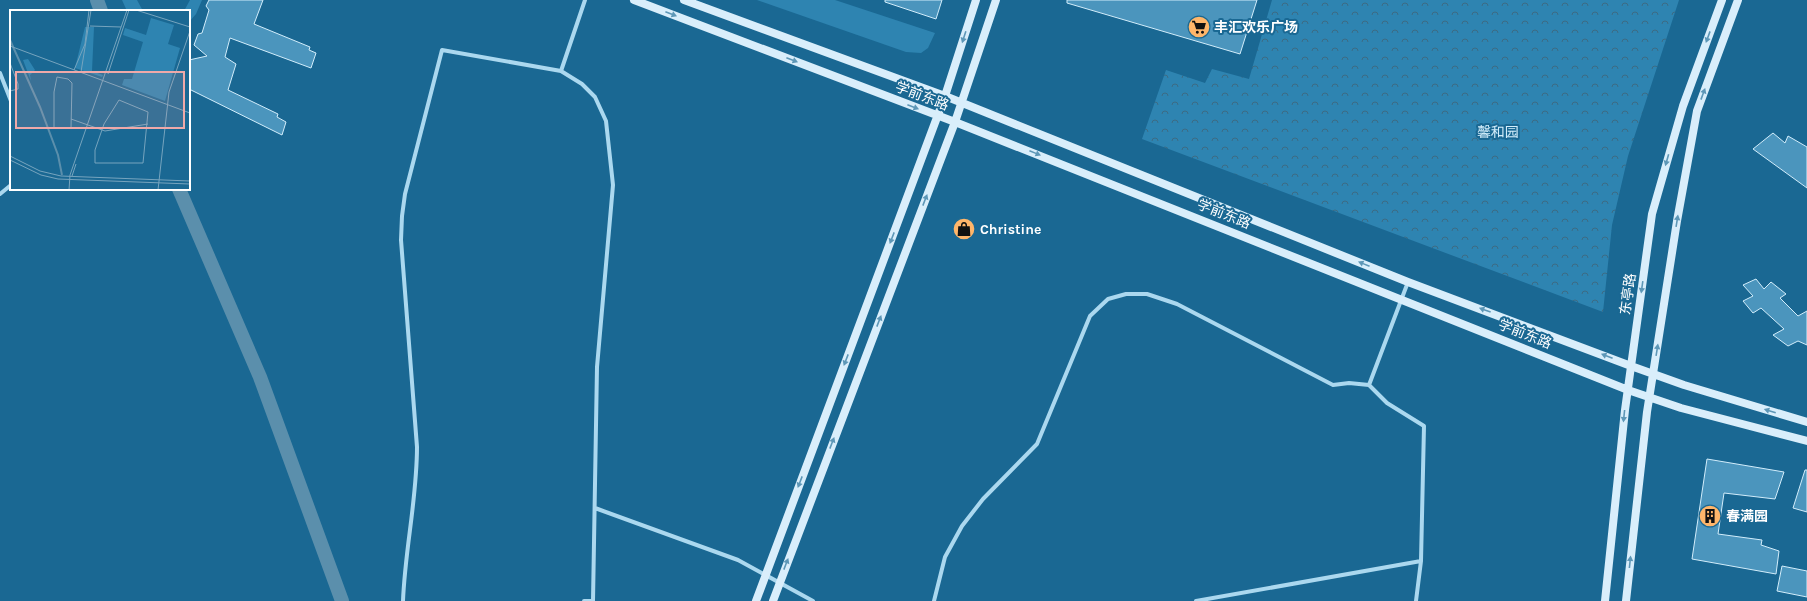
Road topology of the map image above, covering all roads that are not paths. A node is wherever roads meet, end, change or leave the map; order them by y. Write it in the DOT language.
graph roads {
  1 [pos="586,0"];
  2 [pos="634,0"];
  3 [pos="684,0"];
  4 [pos="976,0"];
  5 [pos="996,0"];
  6 [pos="1722,0"];
  7 [pos="1738,0"];
  8 [pos="696,2"];
  9 [pos="561,71"];
  10 [pos="0,72"];
  11 [pos="945,96"];
  12 [pos="10,97"];
  13 [pos="962,103"];
  14 [pos="938,116"];
  15 [pos="955,122"];
  16 [pos="10,186"];
  17 [pos="0,194"];
  18 [pos="1408,282"];
  19 [pos="1402,298"];
  20 [pos="1631,366"];
  21 [pos="1654,373"];
  22 [pos="1369,385"];
  23 [pos="1628,390"];
  24 [pos="1650,397"];
  25 [pos="1807,422"];
  26 [pos="1807,442"];
  27 [pos="594,508"];
  28 [pos="1421,561"];
  29 [pos="765,575"];
  30 [pos="779,582"];
  31 [pos="403,601"];
  32 [pos="584,601"];
  33 [pos="756,601"];
  34 [pos="773,601"];
  35 [pos="813,601"];
  36 [pos="934,601"];
  37 [pos="1196,601"];
  38 [pos="1416,601"];
  39 [pos="1605,601"];
  40 [pos="1626,601"];
  1 -- 9 [label="street"];
  2 -- 14 [label="main road, 学前东路, one-way"];
  3 -- 8 [label="main road, 学前东路"];
  4 -- 11 [label="main road, one-way"];
  5 -- 13 [label="main road"];
  6 -- 20 [label="main road, 东亭路, one-way"];
  21 -- 7 [label="main road, one-way"];
  8 -- 11 [label="main road, 学前东路"];
  9 -- 27 [label="street"];
  9 -- 31 [label="street"];
  10 -- 12 [label="street"];
  11 -- 13 [label="main road, 学前东路"];
  11 -- 14 [label="main road"];
  13 -- 15 [label="main road"];
  18 -- 13 [label="main road, 学前东路, one-way"];
  14 -- 15 [label="main road, 学前东路"];
  14 -- 29 [label="main road, one-way"];
  15 -- 19 [label="main road, 学前东路, one-way"];
  30 -- 15 [label="main road, one-way"];
  16 -- 17 [label="street"];
  18 -- 19 [label="street"];
  20 -- 18 [label="main road, 学前东路, one-way"];
  19 -- 22 [label="street"];
  19 -- 23 [label="main road, 学前东路"];
  20 -- 21 [label="main road, 学前东路"];
  20 -- 23 [label="main road, 东亭路"];
  21 -- 24 [label="main road"];
  25 -- 21 [label="main road, 学前东路, one-way"];
  22 -- 28 [label="street"];
  22 -- 36 [label="street"];
  23 -- 24 [label="main road, 学前东路"];
  23 -- 39 [label="main road, 东亭路, one-way"];
  24 -- 26 [label="main road, 学前东路"];
  40 -- 24 [label="main road, one-way"];
  27 -- 29 [label="street"];
  27 -- 32 [label="street"];
  28 -- 37 [label="street"];
  28 -- 38 [label="street"];
  29 -- 30 [label="street"];
  29 -- 33 [label="main road"];
  30 -- 34 [label="main road"];
  30 -- 35 [label="street"];
}
